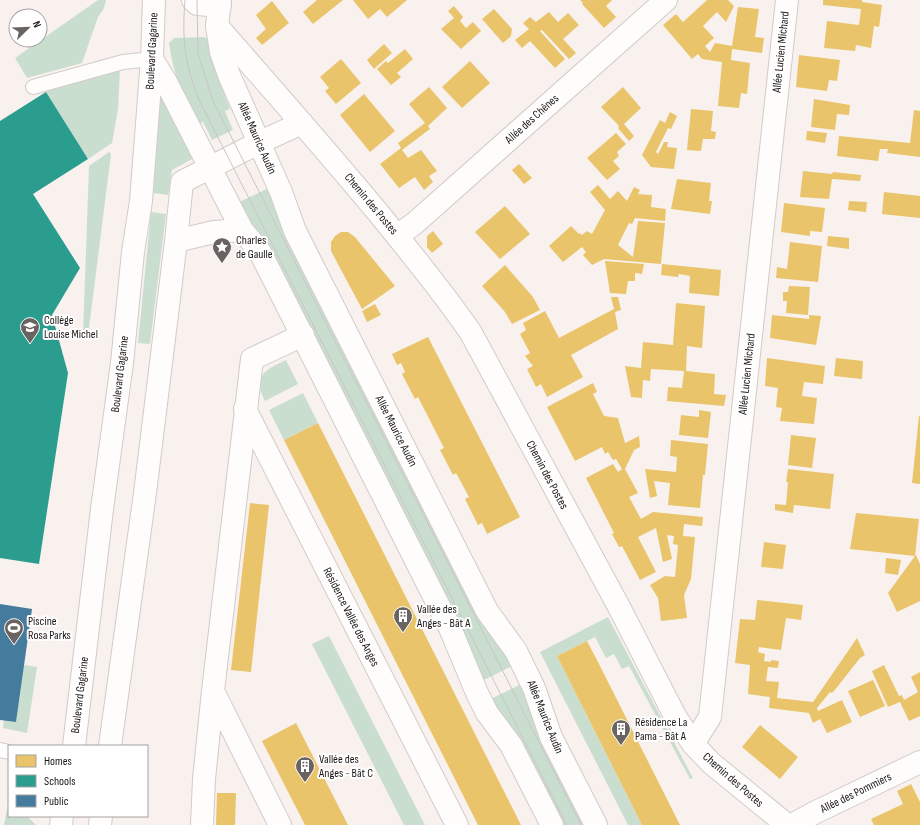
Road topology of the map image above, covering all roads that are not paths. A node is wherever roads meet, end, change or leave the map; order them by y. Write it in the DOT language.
graph roads {
  1 [pos="154,0"];
  2 [pos="193,0"];
  3 [pos="666,0"];
  4 [pos="787,0"];
  5 [pos="219,11"];
  6 [pos="152,59"];
  7 [pos="33,87"];
  8 [pos="302,123"];
  9 [pos="258,142"];
  10 [pos="211,168"];
  11 [pos="242,230"];
  12 [pos="397,236"];
  13 [pos="176,241"];
  14 [pos="303,335"];
  15 [pos="245,409"];
  16 [pos="213,691"];
  17 [pos="693,744"];
  18 [pos="74,745"];
  19 [pos="110,745"];
  20 [pos="920,762"];
  21 [pos="202,825"];
  22 [pos="280,825"];
  23 [pos="457,825"];
  24 [pos="552,825"];
  25 [pos="596,825"];
  26 [pos="787,825"];
  27 [pos="792,825"];
  1 -- 6 [label="street, Boulevard Gagarine"];
  2 -- 5 [label="street"];
  3 -- 12 [label="street, Allée des Chênes"];
  4 -- 17 [label="street, Allée Lucien Michard"];
  5 -- 8 [label="street, Chemin des Postes"];
  5 -- 9 [label="street, Allée Maurice Audin"];
  6 -- 7 [label="lane"];
  6 -- 10 [label="street"];
  6 -- 18 [label="street, Boulevard Gagarine"];
  8 -- 9 [label="street"];
  8 -- 12 [label="street, Chemin des Postes"];
  9 -- 10 [label="street"];
  9 -- 25 [label="street, Allée Maurice Audin"];
  10 -- 11 [label="street"];
  10 -- 13 [label="street"];
  11 -- 13 [label="street"];
  11 -- 14 [label="street"];
  12 -- 17 [label="street, Chemin des Postes"];
  13 -- 19 [label="street"];
  14 -- 15 [label="street"];
  14 -- 24 [label="street"];
  15 -- 16 [label="street"];
  15 -- 23 [label="street, Résidence Vallée des Anges"];
  16 -- 21 [label="street"];
  16 -- 22 [label="street"];
  17 -- 26 [label="street, Chemin des Postes"];
  20 -- 27 [label="street, Allée des Pommiers"];
}
